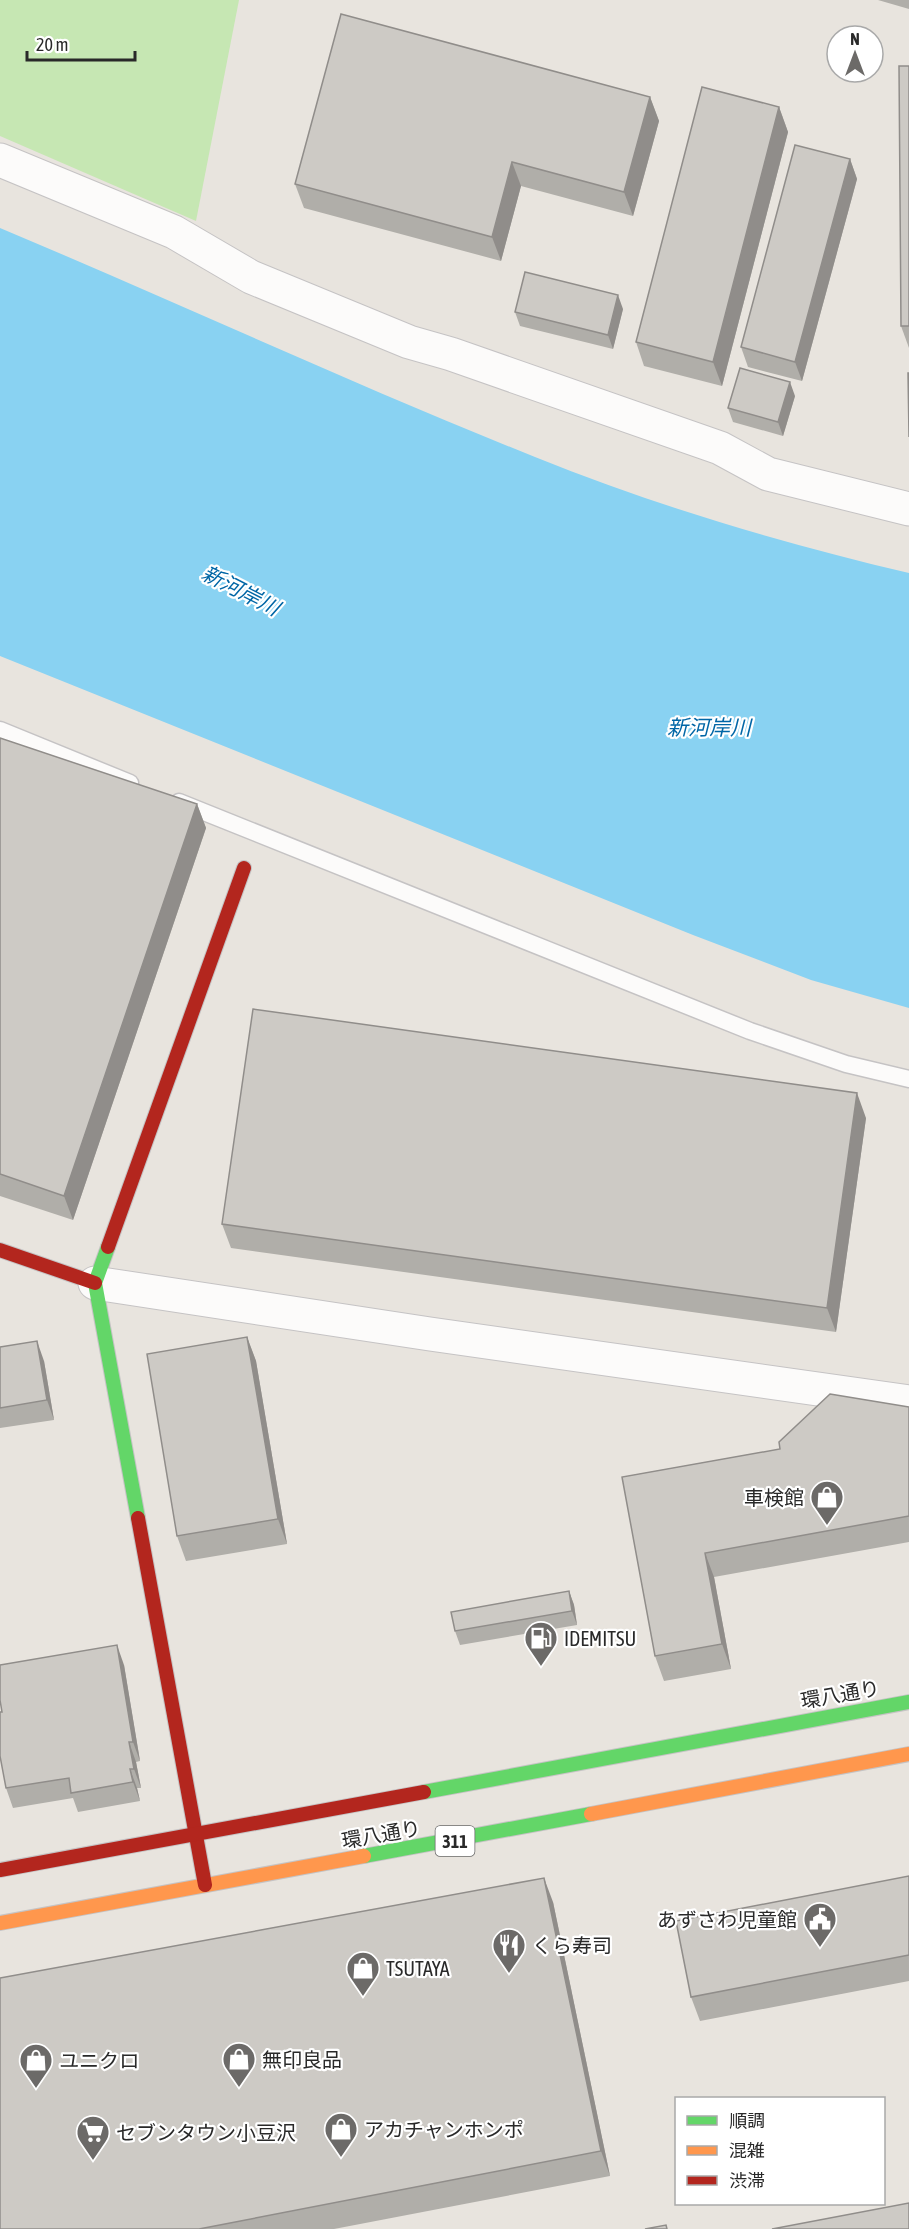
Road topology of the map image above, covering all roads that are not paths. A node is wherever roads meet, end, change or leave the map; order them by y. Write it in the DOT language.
graph roads {
  1 [pos="0,160"];
  2 [pos="909,509"];
  3 [pos="0,730"];
  4 [pos="140,787"];
  5 [pos="162,795"];
  6 [pos="244,868"];
  7 [pos="909,1079"];
  8 [pos="0,1250"];
  9 [pos="95,1283"];
  10 [pos="909,1402"];
  11 [pos="909,1702"];
  12 [pos="909,1754"];
  13 [pos="195,1833"];
  14 [pos="0,1870"];
  15 [pos="205,1885"];
  16 [pos="0,1923"];
  1 -- 2 [label="street"];
  3 -- 4 [label="lane"];
  5 -- 7 [label="lane"];
  6 -- 9 [label="main road"];
  8 -- 9 [label="main road"];
  9 -- 10 [label="street"];
  9 -- 13 [label="main road"];
  11 -- 13 [label="main road, 環八通り"];
  12 -- 15 [label="main road, 環八通り / 311"];
  13 -- 14 [label="main road, 環八通り"];
  13 -- 15 [label="main road"];
  15 -- 16 [label="main road, 環八通り / 311"];
}
